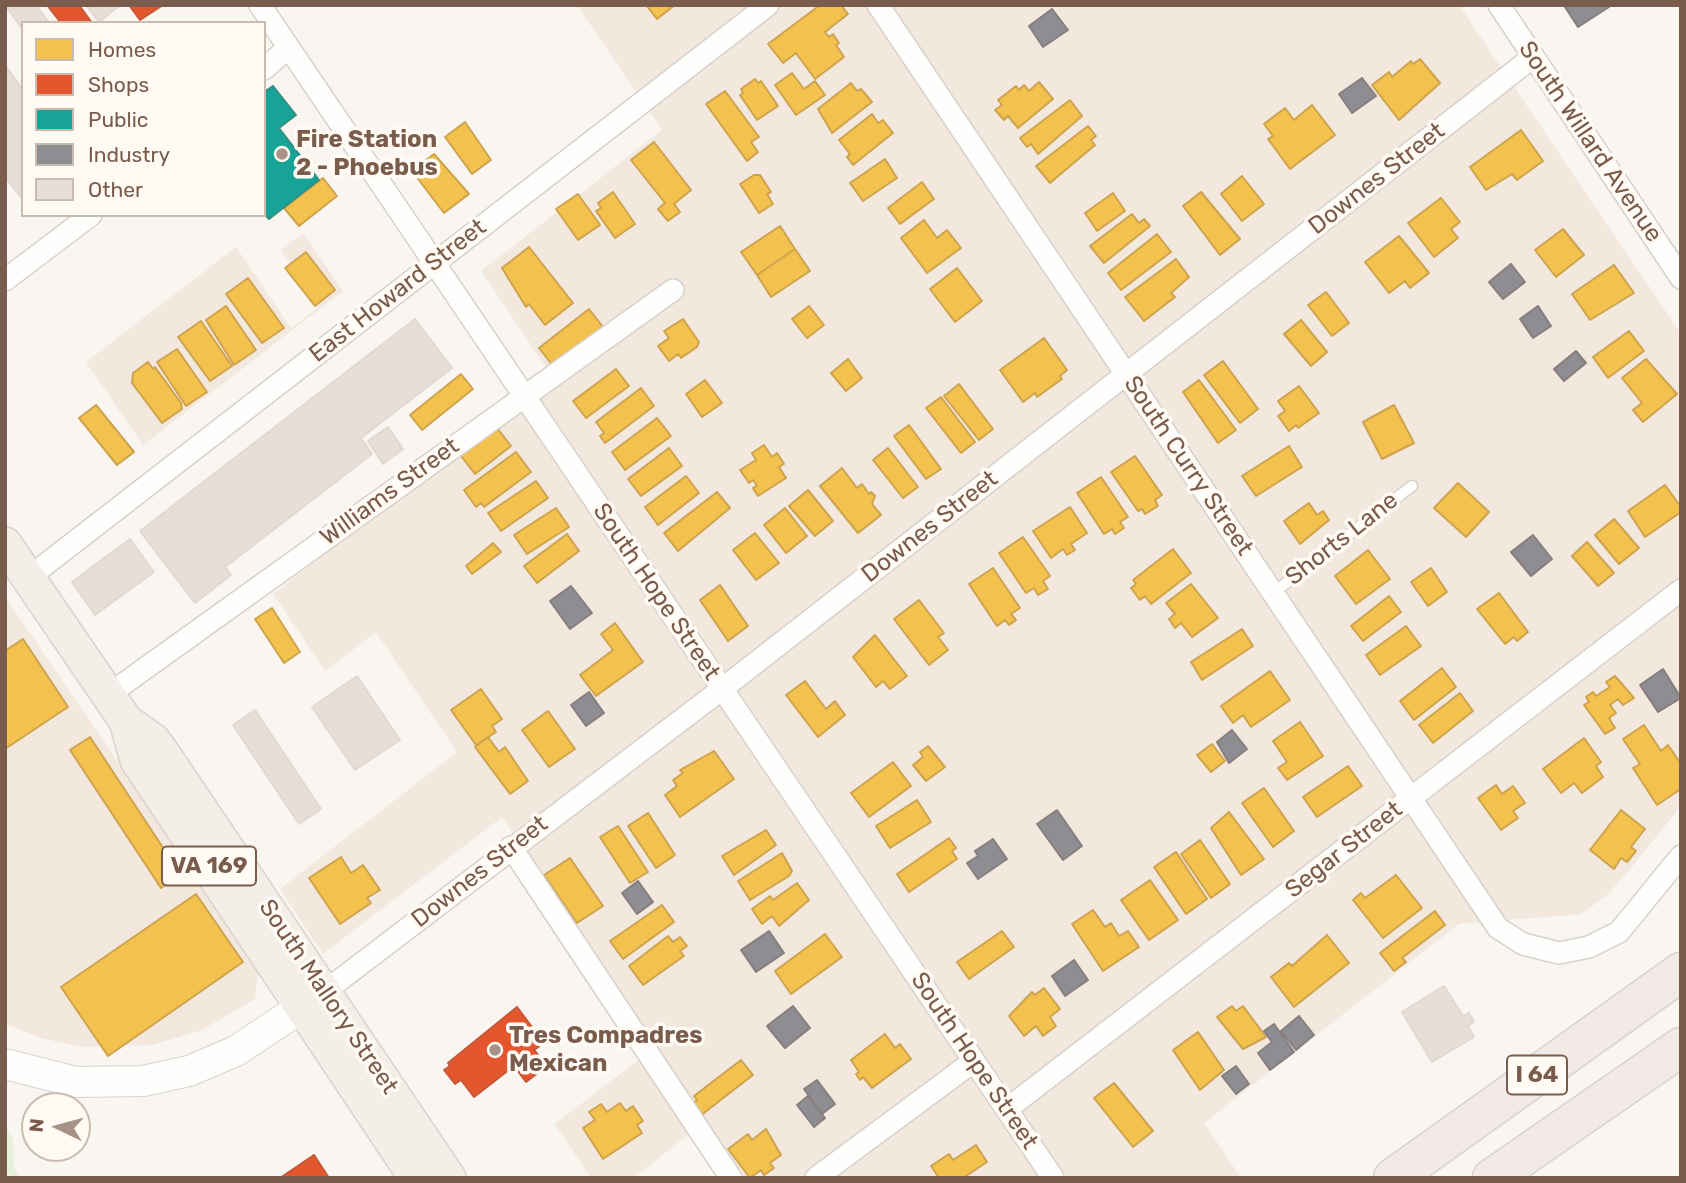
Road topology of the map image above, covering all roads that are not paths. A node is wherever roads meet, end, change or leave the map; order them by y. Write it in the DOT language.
graph roads {
  1 [pos="260,5"];
  2 [pos="768,5"];
  3 [pos="878,5"];
  4 [pos="1499,5"];
  5 [pos="288,48"];
  6 [pos="1533,57"];
  7 [pos="266,67"];
  8 [pos="88,217"];
  9 [pos="434,264"];
  10 [pos="1681,278"];
  11 [pos="5,280"];
  12 [pos="673,290"];
  13 [pos="1126,374"];
  14 [pos="524,396"];
  15 [pos="1412,486"];
  16 [pos="5,544"];
  17 [pos="28,578"];
  18 [pos="1681,590"];
  19 [pos="1273,593"];
  20 [pos="722,689"];
  21 [pos="117,708"];
  22 [pos="1412,799"];
  23 [pos="511,847"];
  24 [pos="1681,856"];
  25 [pos="1681,972"];
  26 [pos="314,1000"];
  27 [pos="1681,1048"];
  28 [pos="974,1061"];
  29 [pos="5,1064"];
  30 [pos="1632,1082"];
  31 [pos="1007,1109"];
  32 [pos="416,1178"];
  33 [pos="449,1178"];
  34 [pos="731,1178"];
  35 [pos="816,1178"];
  36 [pos="1052,1178"];
  37 [pos="1393,1178"];
  38 [pos="1492,1178"];
  39 [pos="1522,1178"];
  1 -- 5 [label="street, South Hope Street"];
  2 -- 9 [label="street, East Howard Street"];
  3 -- 13 [label="street, South Curry Street"];
  4 -- 6 [label="street, South Willard Avenue"];
  5 -- 7 [label="street"];
  5 -- 9 [label="street, South Hope Street"];
  6 -- 10 [label="street, South Willard Avenue"];
  6 -- 13 [label="street, Downes Street"];
  8 -- 11 [label="street"];
  9 -- 14 [label="street, South Hope Street"];
  9 -- 17 [label="street, East Howard Street"];
  12 -- 14 [label="street, Williams Street"];
  13 -- 19 [label="street, South Curry Street"];
  13 -- 20 [label="street, Downes Street"];
  14 -- 20 [label="street, South Hope Street"];
  14 -- 21 [label="street, Williams Street"];
  15 -- 19 [label="lane, Shorts Lane"];
  16 -- 17 [label="main road, South Mallory Street / VA 169"];
  17 -- 21 [label="main road, South Mallory Street / VA 169"];
  18 -- 22 [label="street, Segar Street"];
  19 -- 22 [label="street, South Curry Street"];
  20 -- 23 [label="street, Downes Street"];
  20 -- 28 [label="street, South Hope Street"];
  21 -- 26 [label="main road, South Mallory Street / VA 169"];
  22 -- 24 [label="street, South Curry Street"];
  22 -- 31 [label="street, Segar Street"];
  23 -- 26 [label="street, Downes Street"];
  23 -- 34 [label="street"];
  25 -- 37 [label="highway, I 64"];
  26 -- 29 [label="street"];
  26 -- 32 [label="main road, South Mallory Street / VA 169"];
  26 -- 33 [label="main road, South Mallory Street / VA 169"];
  27 -- 30 [label="highway, I 64"];
  28 -- 31 [label="street, South Hope Street"];
  28 -- 35 [label="street"];
  30 -- 38 [label="highway, I 64"];
  30 -- 39 [label="highway"];
  31 -- 36 [label="street, South Hope Street"];
}
